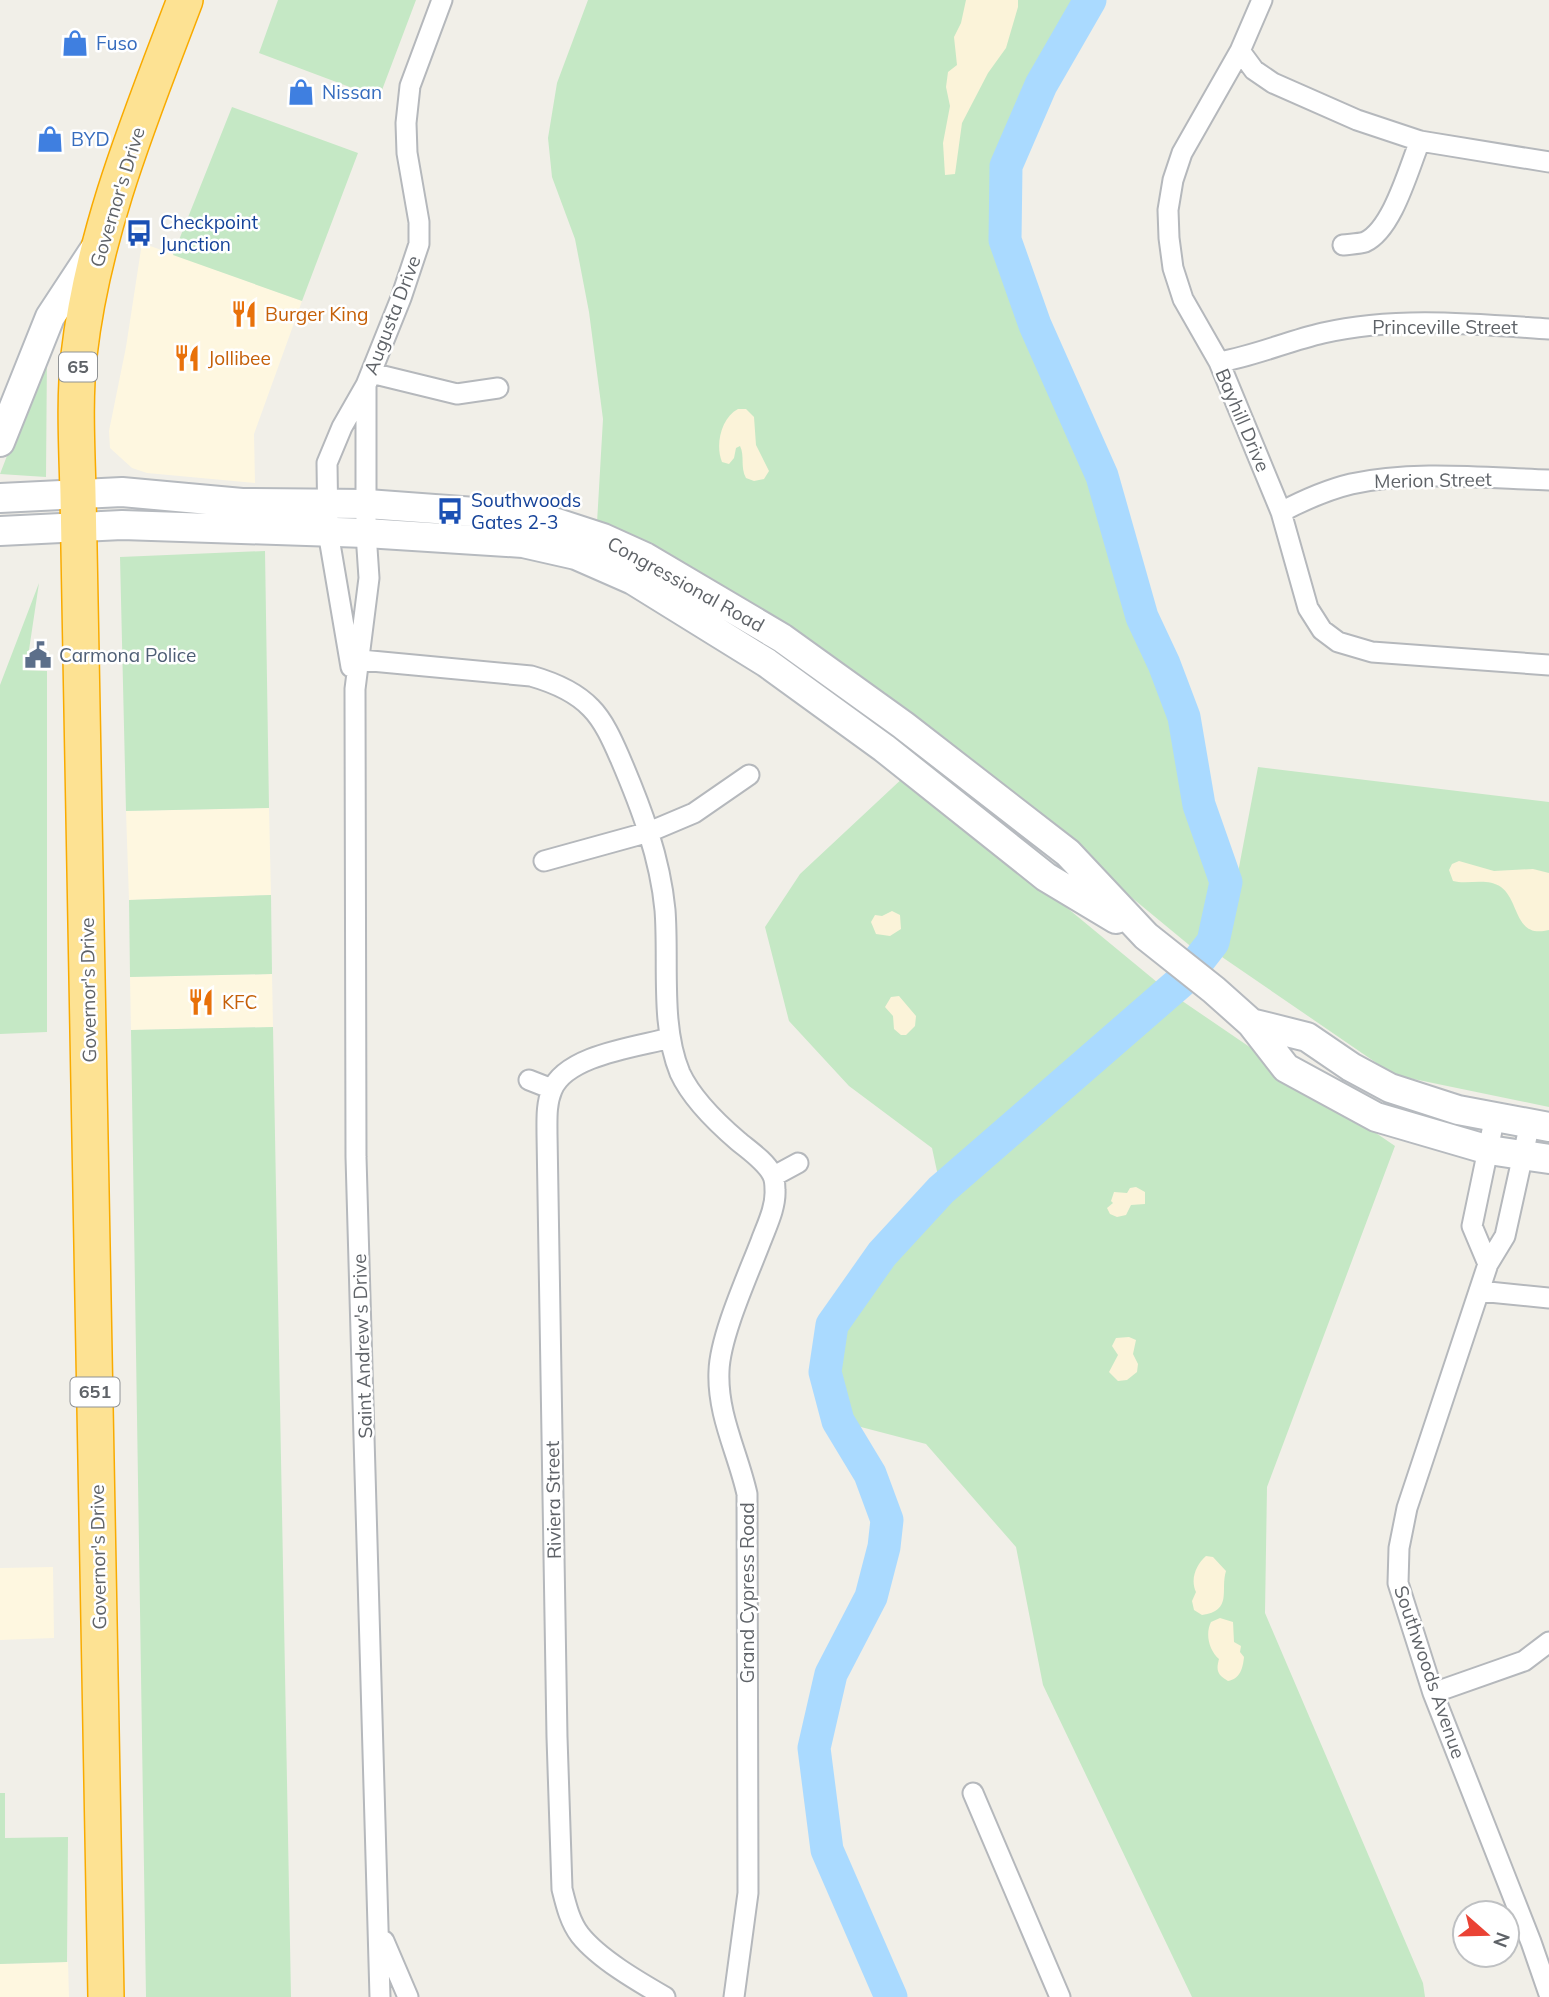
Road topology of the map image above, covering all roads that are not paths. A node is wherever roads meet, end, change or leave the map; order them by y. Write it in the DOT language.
graph roads {
  1 [pos="185,0"];
  2 [pos="442,0"];
  3 [pos="1262,0"];
  4 [pos="1240,51"];
  5 [pos="1420,141"];
  6 [pos="1549,162"];
  7 [pos="99,242"];
  8 [pos="1343,244"];
  9 [pos="1549,329"];
  10 [pos="1219,362"];
  11 [pos="368,379"];
  12 [pos="498,388"];
  13 [pos="0,442"];
  14 [pos="1549,480"];
  15 [pos="0,498"];
  16 [pos="328,504"];
  17 [pos="367,505"];
  18 [pos="78,510"];
  19 [pos="1281,512"];
  20 [pos="0,531"];
  21 [pos="328,532"];
  22 [pos="366,533"];
  23 [pos="355,659"];
  24 [pos="1549,665"];
  25 [pos="749,775"];
  26 [pos="649,832"];
  27 [pos="544,861"];
  28 [pos="1148,938"];
  29 [pos="1251,1023"];
  30 [pos="670,1038"];
  31 [pos="529,1080"];
  32 [pos="552,1089"];
  33 [pos="1494,1116"];
  34 [pos="1539,1125"];
  35 [pos="1489,1150"];
  36 [pos="1536,1157"];
  37 [pos="798,1163"];
  38 [pos="774,1176"];
  39 [pos="1488,1264"];
  40 [pos="1479,1291"];
  41 [pos="1549,1298"];
  42 [pos="1549,1642"];
  43 [pos="1433,1693"];
  44 [pos="973,1793"];
  45 [pos="379,1930"];
  46 [pos="1549,1994"];
  47 [pos="106,1997"];
  48 [pos="380,1997"];
  49 [pos="408,1997"];
  50 [pos="665,1997"];
  51 [pos="734,1997"];
  52 [pos="1060,1997"];
  1 -- 7 [label="highway, Governor's Drive / 65"];
  2 -- 11 [label="street, Augusta Drive"];
  3 -- 4 [label="street, Bayhill Drive"];
  4 -- 5 [label="street"];
  4 -- 10 [label="street, Bayhill Drive"];
  5 -- 6 [label="street"];
  5 -- 8 [label="street"];
  7 -- 13 [label="main road, 65"];
  7 -- 18 [label="highway, Governor's Drive / 65"];
  9 -- 10 [label="street, Princeville Street"];
  10 -- 19 [label="street, Bayhill Drive"];
  11 -- 12 [label="street"];
  11 -- 16 [label="street, Augusta Drive"];
  11 -- 17 [label="street, Augusta Drive"];
  14 -- 19 [label="street, Merion Street"];
  15 -- 18 [label="main road"];
  16 -- 17 [label="main road, Congressional Road"];
  16 -- 18 [label="main road, Congressional Road"];
  16 -- 21 [label="street, Augusta Drive"];
  17 -- 22 [label="street, Augusta Drive"];
  17 -- 28 [label="main road, Congressional Road"];
  18 -- 20 [label="main road"];
  18 -- 21 [label="main road, Congressional Road"];
  18 -- 47 [label="highway, Governor's Drive / 651"];
  19 -- 24 [label="street, Bayhill Drive"];
  21 -- 22 [label="main road, Congressional Road"];
  21 -- 23 [label="street, Saint Andrew's Drive"];
  22 -- 23 [label="street, Saint Andrew's Drive"];
  22 -- 28 [label="main road, Congressional Road"];
  23 -- 26 [label="street"];
  23 -- 45 [label="street, Saint Andrew's Drive"];
  25 -- 26 [label="street"];
  26 -- 27 [label="street"];
  26 -- 30 [label="street"];
  28 -- 29 [label="main road, Congressional Road"];
  29 -- 33 [label="main road, Congressional Road"];
  29 -- 35 [label="main road, Congressional Road"];
  30 -- 32 [label="street"];
  30 -- 38 [label="street"];
  31 -- 32 [label="street"];
  32 -- 50 [label="street, Riviera Street"];
  33 -- 34 [label="main road, Congressional Road"];
  33 -- 35 [label="street"];
  34 -- 36 [label="street, Southwoods Avenue"];
  35 -- 36 [label="main road, Congressional Road"];
  35 -- 39 [label="street"];
  36 -- 39 [label="street, Southwoods Avenue"];
  37 -- 38 [label="street"];
  38 -- 51 [label="street, Grand Cypress Road"];
  39 -- 40 [label="street, Southwoods Avenue"];
  40 -- 41 [label="street"];
  40 -- 43 [label="street, Southwoods Avenue"];
  42 -- 43 [label="street"];
  43 -- 46 [label="street, Southwoods Avenue"];
  44 -- 52 [label="street"];
  45 -- 48 [label="street"];
  45 -- 49 [label="street, Saint Andrew's Drive"];
}
